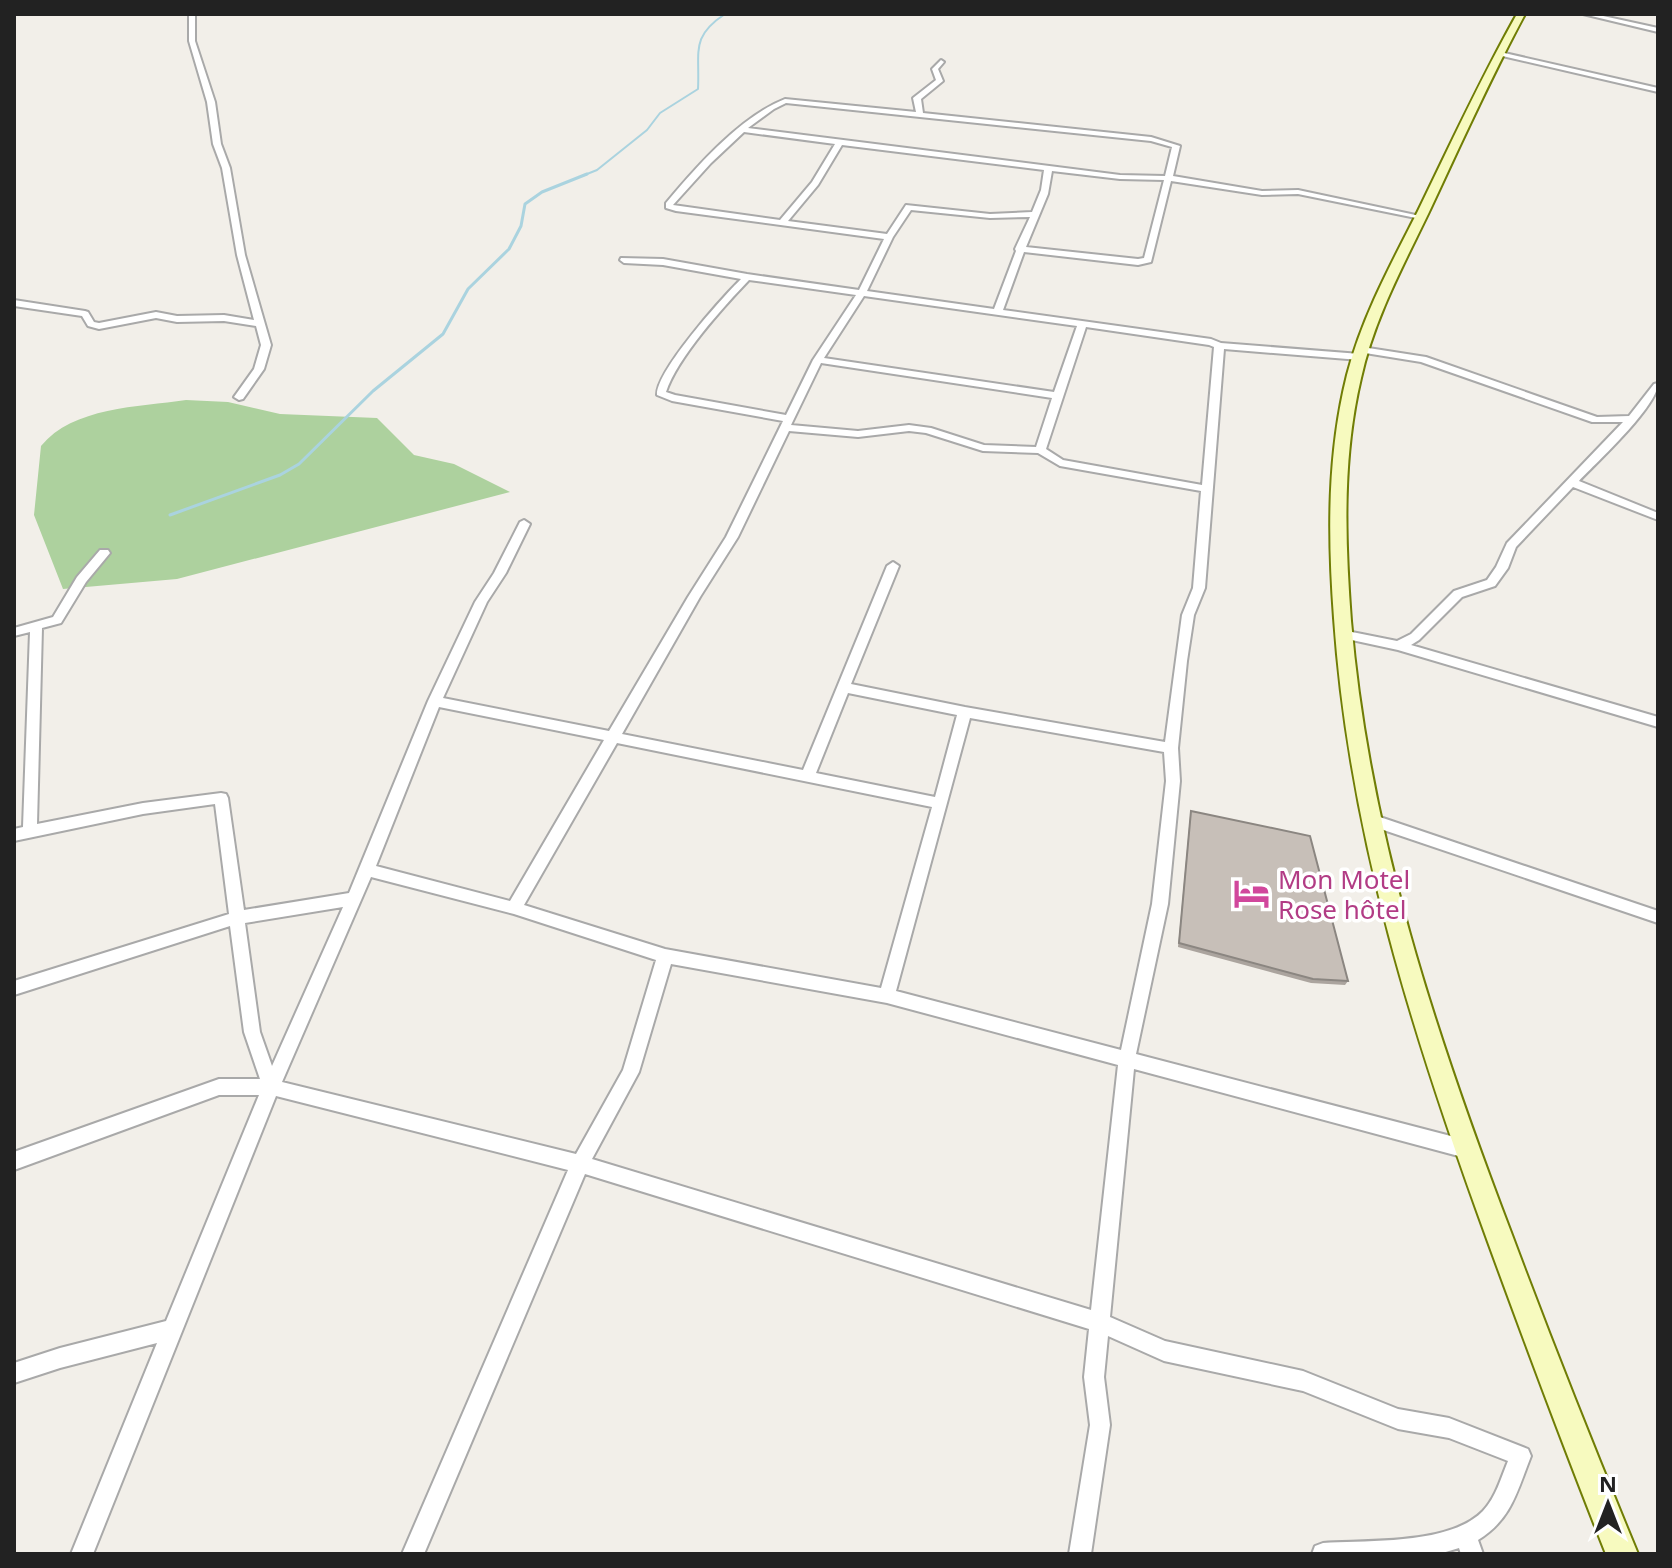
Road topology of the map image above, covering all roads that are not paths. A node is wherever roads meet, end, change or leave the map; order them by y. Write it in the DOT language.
graph roads {
  1 [pos="192,14"];
  2 [pos="1521,14"];
  3 [pos="1586,14"];
  4 [pos="1658,30"];
  5 [pos="1500,54"];
  6 [pos="941,62"];
  7 [pos="1658,90"];
  8 [pos="920,114"];
  9 [pos="744,130"];
  10 [pos="840,142"];
  11 [pos="1049,167"];
  12 [pos="1170,178"];
  13 [pos="1034,214"];
  14 [pos="1421,217"];
  15 [pos="782,223"];
  16 [pos="889,237"];
  17 [pos="1019,249"];
  18 [pos="624,260"];
  19 [pos="747,277"];
  20 [pos="862,292"];
  21 [pos="14,303"];
  22 [pos="998,312"];
  23 [pos="260,324"];
  24 [pos="1082,324"];
  25 [pos="1219,346"];
  26 [pos="1361,354"];
  27 [pos="818,360"];
  28 [pos="1658,386"];
  29 [pos="1059,396"];
  30 [pos="239,397"];
  31 [pos="1654,397"];
  32 [pos="1632,419"];
  33 [pos="1596,420"];
  34 [pos="789,424"];
  35 [pos="1611,441"];
  36 [pos="1040,450"];
  37 [pos="1573,483"];
  38 [pos="1208,489"];
  39 [pos="1658,517"];
  40 [pos="524,524"];
  41 [pos="104,553"];
  42 [pos="893,566"];
  43 [pos="36,626"];
  44 [pos="14,632"];
  45 [pos="1342,634"];
  46 [pos="1399,646"];
  47 [pos="843,687"];
  48 [pos="435,701"];
  49 [pos="965,712"];
  50 [pos="1658,722"];
  51 [pos="613,738"];
  52 [pos="1171,748"];
  53 [pos="807,777"];
  54 [pos="938,803"];
  55 [pos="1371,820"];
  56 [pos="22,833"];
  57 [pos="367,870"];
  58 [pos="353,899"];
  59 [pos="514,908"];
  60 [pos="1658,917"];
  61 [pos="235,918"];
  62 [pos="665,956"];
  63 [pos="14,988"];
  64 [pos="887,996"];
  65 [pos="1127,1059"];
  66 [pos="271,1087"];
  67 [pos="1466,1149"];
  68 [pos="14,1161"];
  69 [pos="580,1164"];
  70 [pos="1098,1322"];
  71 [pos="171,1330"];
  72 [pos="14,1373"];
  73 [pos="1469,1545"];
  74 [pos="82,1554"];
  75 [pos="413,1554"];
  76 [pos="1080,1554"];
  77 [pos="1323,1554"];
  78 [pos="1622,1554"];
  1 -- 23 [label="street"];
  2 -- 5 [label="main road"];
  3 -- 4 [label="street"];
  5 -- 7 [label="street"];
  5 -- 14 [label="main road"];
  6 -- 8 [label="street"];
  8 -- 9 [label="street"];
  8 -- 12 [label="street"];
  9 -- 10 [label="street"];
  9 -- 15 [label="street"];
  10 -- 11 [label="street"];
  10 -- 15 [label="street"];
  11 -- 12 [label="street"];
  11 -- 13 [label="street"];
  12 -- 14 [label="street"];
  12 -- 17 [label="street"];
  13 -- 16 [label="street"];
  13 -- 17 [label="street"];
  14 -- 26 [label="main road"];
  15 -- 16 [label="street"];
  16 -- 20 [label="street"];
  17 -- 22 [label="street"];
  18 -- 19 [label="street"];
  19 -- 20 [label="street"];
  19 -- 34 [label="street"];
  20 -- 22 [label="street"];
  20 -- 27 [label="street"];
  21 -- 23 [label="street"];
  22 -- 24 [label="street"];
  23 -- 30 [label="street"];
  24 -- 25 [label="street"];
  24 -- 29 [label="street"];
  25 -- 26 [label="street"];
  25 -- 38 [label="street"];
  26 -- 33 [label="street"];
  26 -- 45 [label="main road"];
  27 -- 29 [label="street"];
  27 -- 34 [label="street"];
  28 -- 31 [label="street"];
  29 -- 36 [label="street"];
  31 -- 32 [label="street"];
  32 -- 33 [label="street"];
  32 -- 35 [label="street"];
  33 -- 35 [label="street"];
  34 -- 36 [label="street"];
  34 -- 51 [label="street"];
  35 -- 37 [label="street"];
  36 -- 38 [label="street"];
  37 -- 39 [label="street"];
  37 -- 46 [label="street"];
  38 -- 52 [label="street"];
  40 -- 48 [label="street"];
  41 -- 43 [label="street"];
  42 -- 47 [label="street"];
  43 -- 44 [label="street"];
  43 -- 56 [label="street"];
  45 -- 46 [label="street"];
  45 -- 55 [label="main road"];
  46 -- 50 [label="street"];
  47 -- 49 [label="street"];
  47 -- 53 [label="street"];
  48 -- 51 [label="street"];
  48 -- 57 [label="street"];
  49 -- 52 [label="street"];
  49 -- 54 [label="street"];
  51 -- 53 [label="street"];
  51 -- 59 [label="street"];
  52 -- 65 [label="street"];
  53 -- 54 [label="street"];
  54 -- 64 [label="street"];
  55 -- 60 [label="street"];
  55 -- 67 [label="main road"];
  56 -- 61 [label="street"];
  57 -- 58 [label="street"];
  57 -- 59 [label="street"];
  58 -- 61 [label="street"];
  58 -- 66 [label="street"];
  59 -- 62 [label="street"];
  61 -- 63 [label="street"];
  61 -- 66 [label="street"];
  62 -- 64 [label="street"];
  62 -- 69 [label="street"];
  64 -- 65 [label="street"];
  65 -- 67 [label="street"];
  65 -- 70 [label="street"];
  66 -- 68 [label="street"];
  66 -- 69 [label="street"];
  66 -- 71 [label="street"];
  67 -- 78 [label="main road"];
  69 -- 70 [label="street"];
  69 -- 75 [label="street"];
  70 -- 73 [label="street"];
  70 -- 76 [label="street"];
  71 -- 72 [label="street"];
  71 -- 74 [label="street"];
  73 -- 77 [label="street"];
}
